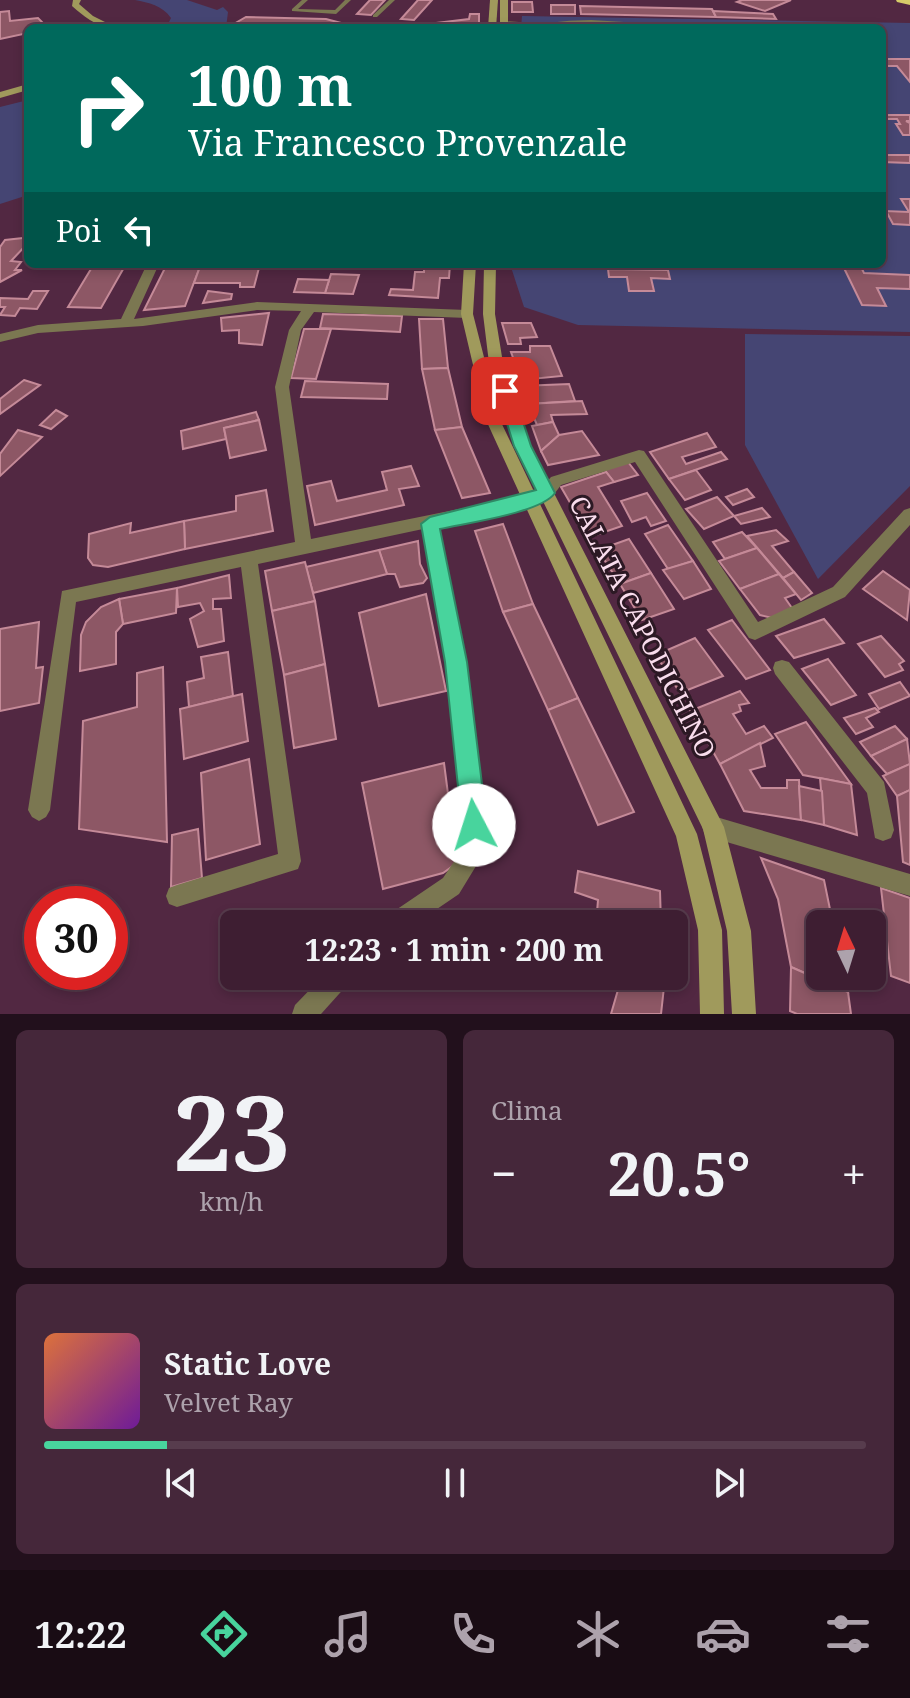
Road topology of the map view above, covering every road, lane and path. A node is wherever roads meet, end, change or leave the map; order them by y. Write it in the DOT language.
graph roads {
  1 [pos="77,0"];
  2 [pos="305,0"];
  3 [pos="348,0"];
  4 [pos="392,0"];
  5 [pos="494,0"];
  6 [pos="504,0"];
  7 [pos="375,16"];
  8 [pos="104,24"];
  9 [pos="492,24"];
  10 [pos="504,24"];
  11 [pos="550,24"];
  12 [pos="613,24"];
  13 [pos="24,88"];
  14 [pos="0,95"];
  15 [pos="151,268"];
  16 [pos="470,268"];
  17 [pos="490,268"];
  18 [pos="310,308"];
  19 [pos="467,314"];
  20 [pos="489,314"];
  21 [pos="126,323"];
  22 [pos="0,338"];
  23 [pos="546,493"];
  24 [pos="528,501"];
  25 [pos="910,514"];
  26 [pos="430,524"];
  27 [pos="304,549"];
  28 [pos="249,560"];
  29 [pos="782,668"];
  30 [pos="39,810"];
  31 [pos="713,827"];
  32 [pos="883,830"];
  33 [pos="686,834"];
  34 [pos="910,885"];
  35 [pos="177,896"];
  36 [pos="416,910"];
  37 [pos="327,990"];
  38 [pos="304,1014"];
  39 [pos="712,1014"];
  40 [pos="744,1014"];
  1 -- 8 [label="main road"];
  2 -- 3 [label="lane"];
  4 -- 7 [label="lane"];
  5 -- 9 [label="main road"];
  6 -- 10 [label="main road"];
  11 -- 12 [label="lane"];
  13 -- 14 [label="main road"];
  15 -- 21 [label="street"];
  16 -- 19 [label="main road, CALATA CAPODICHINO"];
  17 -- 20 [label="main road, CALATA CAPODICHINO"];
  18 -- 19 [label="street"];
  18 -- 21 [label="street"];
  18 -- 27 [label="street"];
  19 -- 20 [label="main road"];
  19 -- 24 [label="main road, CALATA CAPODICHINO"];
  20 -- 23 [label="main road, CALATA CAPODICHINO"];
  21 -- 22 [label="street"];
  23 -- 24 [label="main road"];
  23 -- 25 [label="street"];
  23 -- 31 [label="main road, CALATA CAPODICHINO"];
  24 -- 26 [label="street"];
  24 -- 33 [label="main road, CALATA CAPODICHINO"];
  26 -- 27 [label="street"];
  26 -- 36 [label="street"];
  27 -- 28 [label="street"];
  28 -- 30 [label="street"];
  28 -- 35 [label="street"];
  29 -- 32 [label="street"];
  31 -- 33 [label="main road"];
  31 -- 34 [label="street"];
  31 -- 40 [label="main road, CALATA CAPODICHINO"];
  33 -- 39 [label="main road, CALATA CAPODICHINO"];
  37 -- 38 [label="street"];
}
